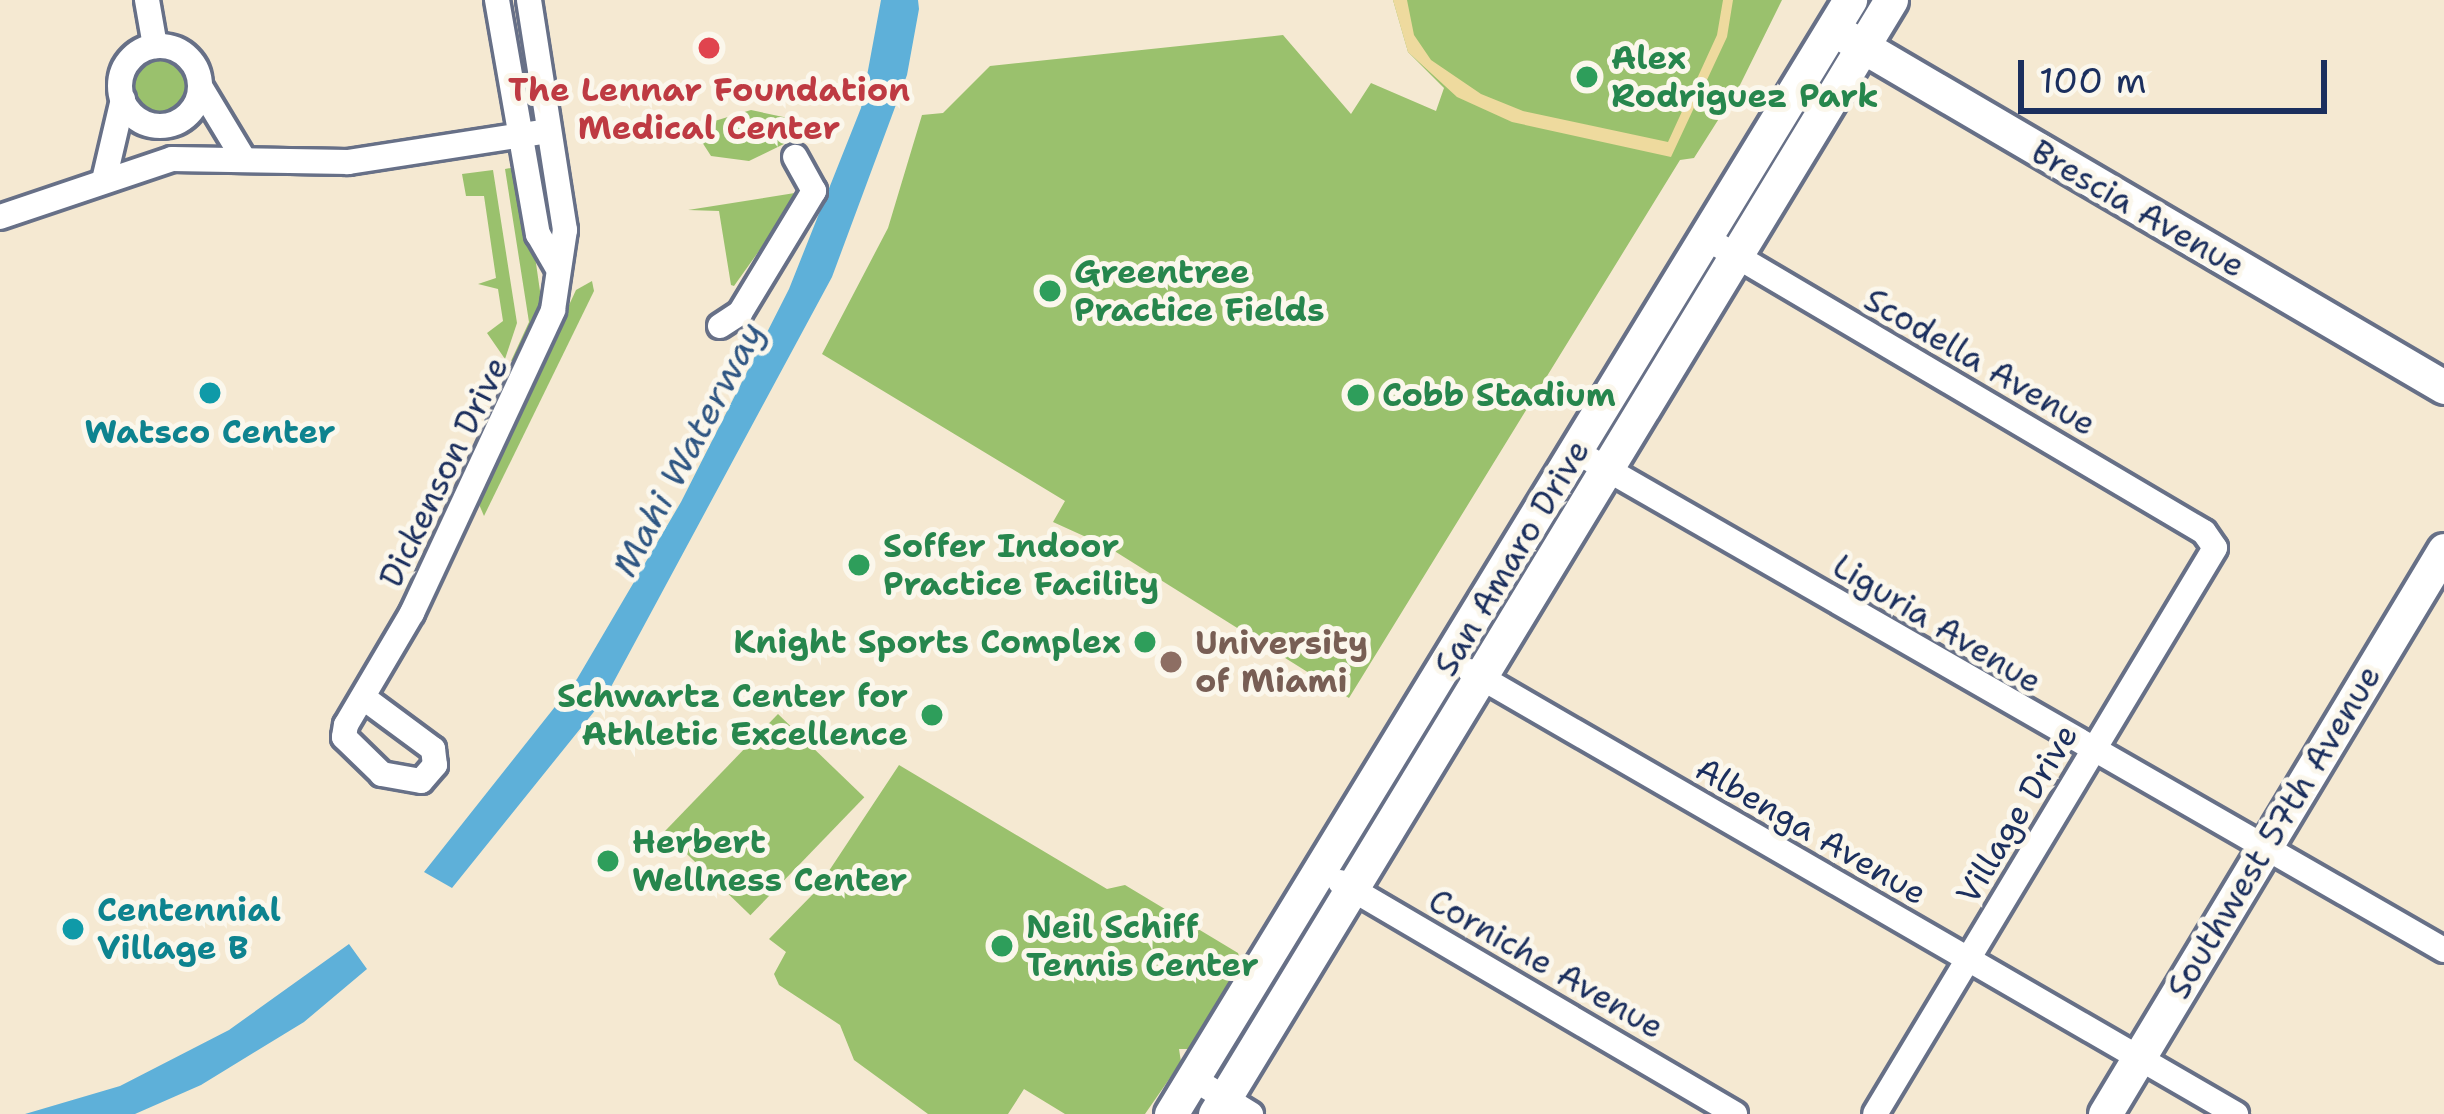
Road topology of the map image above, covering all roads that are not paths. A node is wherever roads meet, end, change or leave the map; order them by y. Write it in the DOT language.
graph roads {
  1 [pos="147,0"];
  2 [pos="497,0"];
  3 [pos="529,0"];
  4 [pos="1891,0"];
  5 [pos="1842,14"];
  6 [pos="154,46"];
  7 [pos="1863,47"];
  8 [pos="201,88"];
  9 [pos="123,99"];
  10 [pos="549,131"];
  11 [pos="521,136"];
  12 [pos="242,155"];
  13 [pos="795,157"];
  14 [pos="105,176"];
  15 [pos="0,217"];
  16 [pos="1706,238"];
  17 [pos="1736,256"];
  18 [pos="556,265"];
  19 [pos="720,326"];
  20 [pos="2444,387"];
  21 [pos="1592,461"];
  22 [pos="2215,548"];
  23 [pos="2444,550"];
  24 [pos="1450,660"];
  25 [pos="1480,677"];
  26 [pos="364,698"];
  27 [pos="2091,754"];
  28 [pos="2265,850"];
  29 [pos="1323,871"];
  30 [pos="1354,890"];
  31 [pos="2444,950"];
  32 [pos="1967,961"];
  33 [pos="2138,1060"];
  34 [pos="1194,1079"];
  35 [pos="1230,1109"];
  36 [pos="1172,1114"];
  37 [pos="1736,1114"];
  38 [pos="1875,1114"];
  39 [pos="2105,1114"];
  40 [pos="2236,1114"];
  1 -- 6 [label="street"];
  2 -- 11 [label="street"];
  3 -- 10 [label="street, Dickenson Drive"];
  4 -- 7 [label="street, San Amaro Drive"];
  5 -- 7 [label="street, Brescia Avenue"];
  5 -- 16 [label="street, San Amaro Drive"];
  6 -- 8 [label="street"];
  6 -- 9 [label="street"];
  7 -- 17 [label="street, San Amaro Drive"];
  7 -- 20 [label="street, Brescia Avenue"];
  8 -- 9 [label="street"];
  8 -- 12 [label="street"];
  9 -- 14 [label="street"];
  10 -- 11 [label="street"];
  10 -- 18 [label="street, Dickenson Drive"];
  11 -- 12 [label="street"];
  11 -- 18 [label="street"];
  12 -- 14 [label="street"];
  13 -- 19 [label="street"];
  14 -- 15 [label="street"];
  16 -- 17 [label="street, Scodella Avenue"];
  16 -- 21 [label="street, San Amaro Drive"];
  17 -- 21 [label="street, San Amaro Drive"];
  17 -- 22 [label="street, Scodella Avenue"];
  18 -- 26 [label="street, Dickenson Drive"];
  21 -- 24 [label="street, San Amaro Drive"];
  21 -- 25 [label="street, San Amaro Drive"];
  21 -- 27 [label="street, Liguria Avenue"];
  22 -- 27 [label="street, Village Drive"];
  23 -- 28 [label="street, Southwest 57th Avenue"];
  24 -- 25 [label="street, Albenga Avenue"];
  24 -- 29 [label="street, San Amaro Drive"];
  25 -- 30 [label="street, San Amaro Drive"];
  25 -- 32 [label="street, Albenga Avenue"];
  27 -- 28 [label="street, Liguria Avenue"];
  27 -- 32 [label="street, Village Drive"];
  28 -- 31 [label="street, Liguria Avenue"];
  28 -- 33 [label="street, Southwest 57th Avenue"];
  29 -- 30 [label="street, Corniche Avenue"];
  29 -- 34 [label="street, San Amaro Drive"];
  30 -- 35 [label="street, San Amaro Drive"];
  30 -- 37 [label="street, Corniche Avenue"];
  32 -- 33 [label="street, Albenga Avenue"];
  32 -- 38 [label="street, Village Drive"];
  33 -- 39 [label="street, Southwest 57th Avenue"];
  33 -- 40 [label="street, Albenga Avenue"];
  34 -- 35 [label="street"];
  34 -- 36 [label="street, San Amaro Drive"];
}
